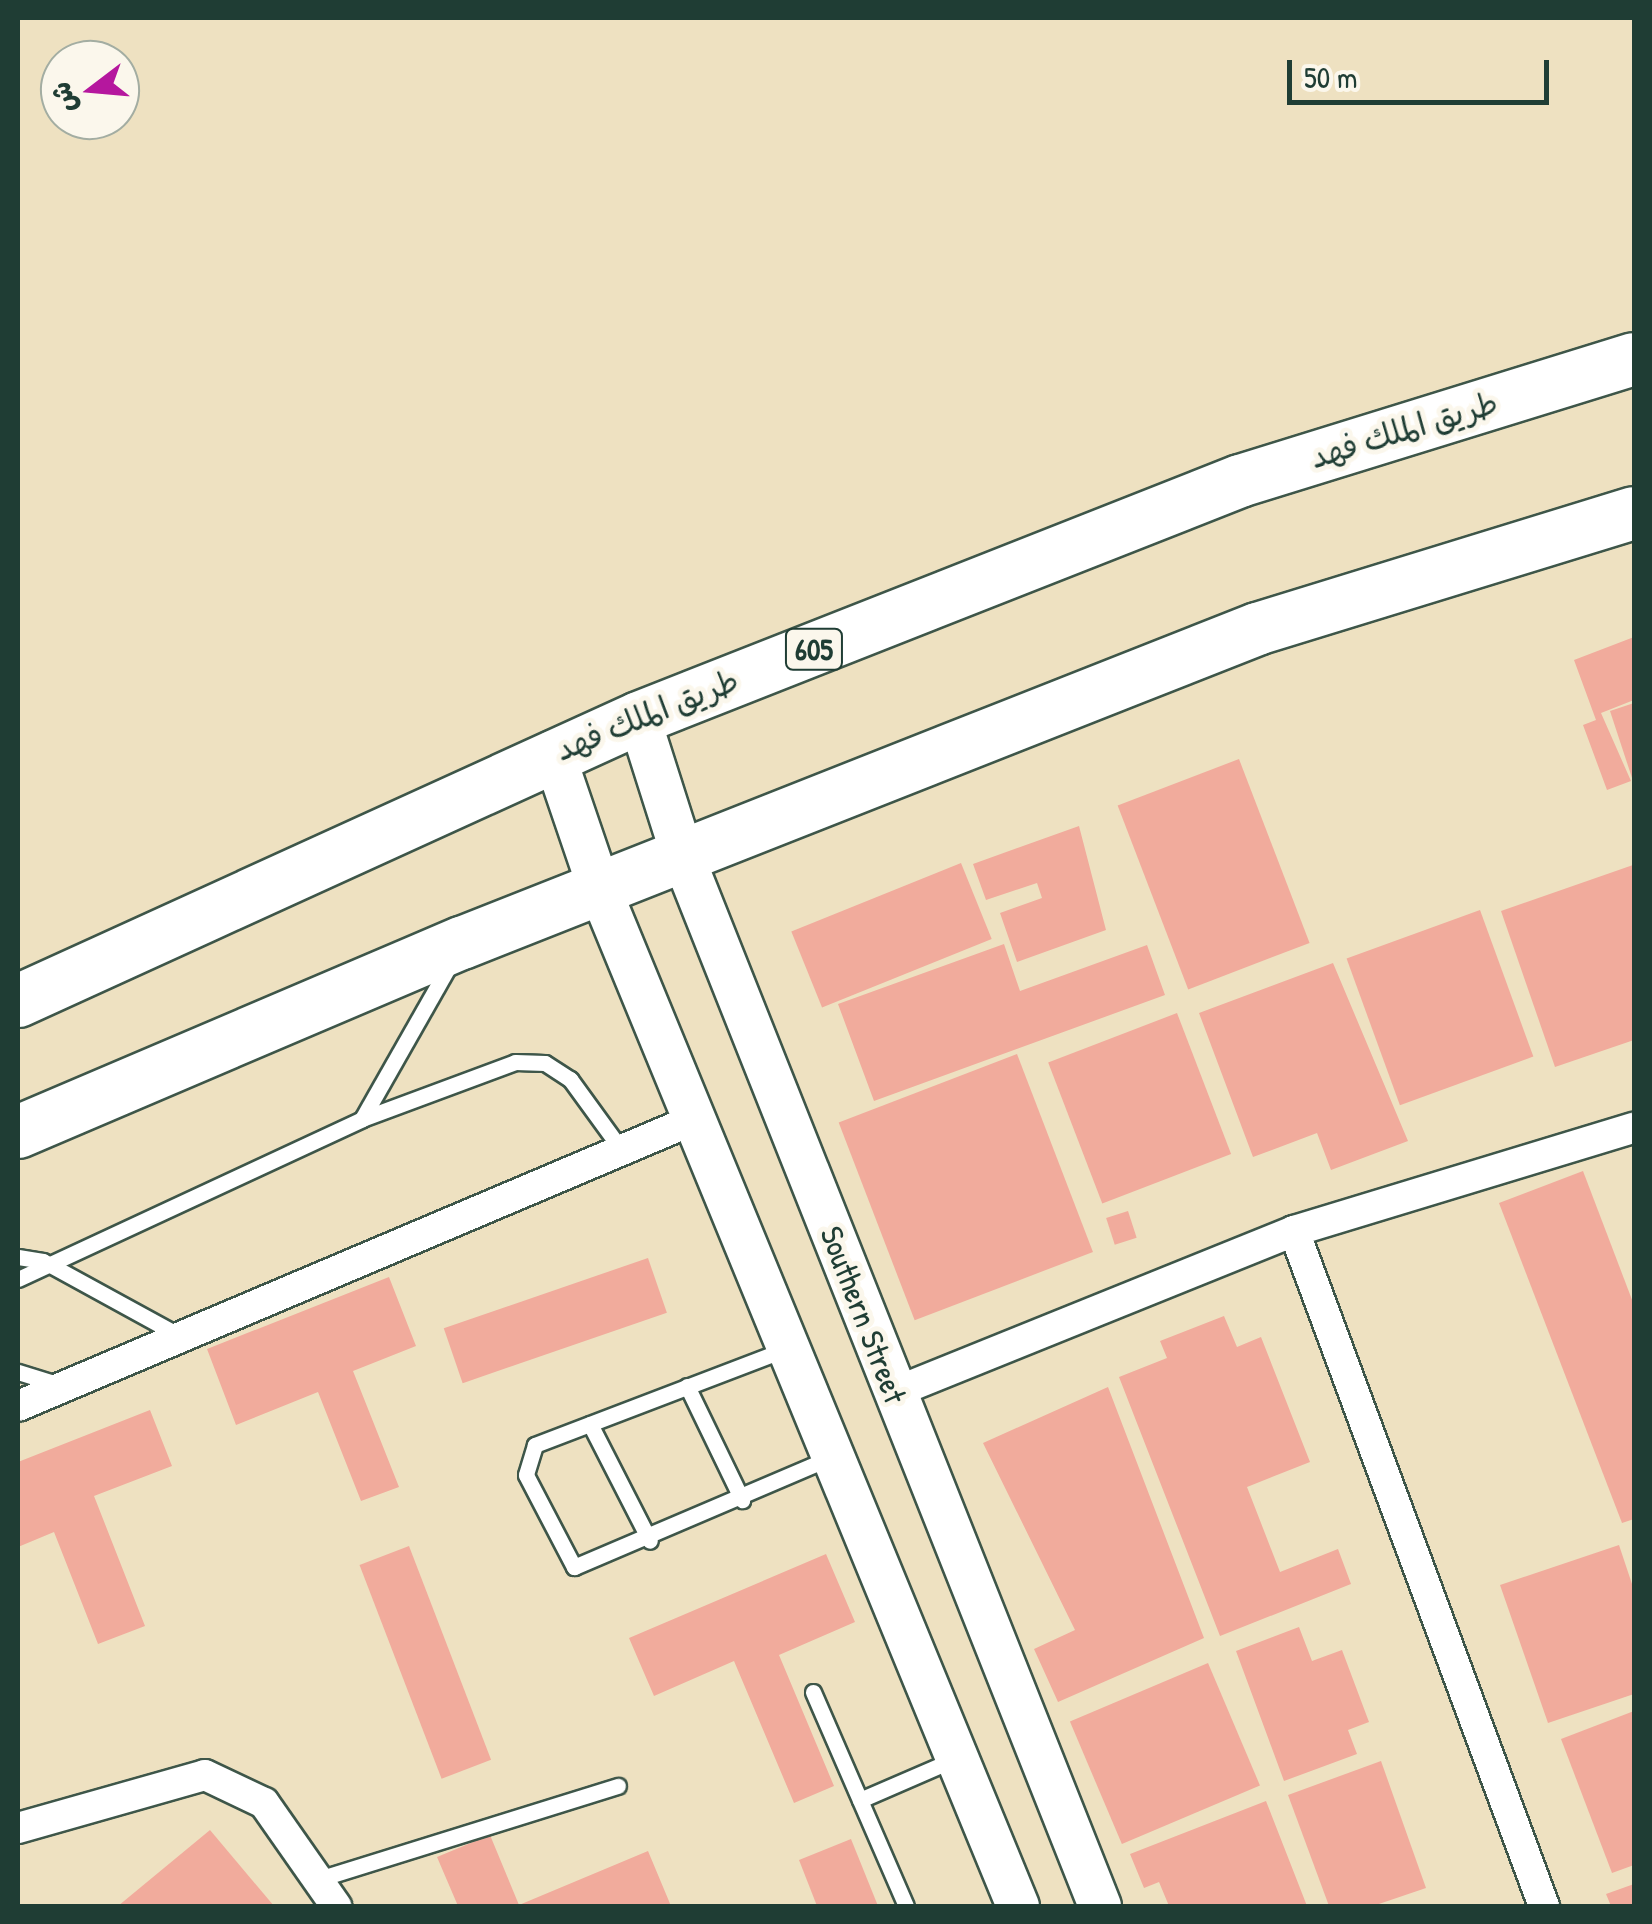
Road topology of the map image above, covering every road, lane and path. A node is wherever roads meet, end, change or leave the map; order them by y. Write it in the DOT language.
graph roads {
  1 [pos="1634,359"];
  2 [pos="1634,513"];
  3 [pos="639,718"];
  4 [pos="553,752"];
  5 [pos="683,857"];
  6 [pos="600,890"];
  7 [pos="462,943"];
  8 [pos="18,1000"];
  9 [pos="362,1120"];
  10 [pos="695,1120"];
  11 [pos="1634,1128"];
  12 [pos="18,1132"];
  13 [pos="622,1152"];
  14 [pos="1294,1231"];
  15 [pos="18,1257"];
  16 [pos="43,1261"];
  17 [pos="18,1279"];
  18 [pos="182,1337"];
  19 [pos="786,1349"];
  20 [pos="18,1372"];
  21 [pos="64,1386"];
  22 [pos="687,1386"];
  23 [pos="893,1393"];
  24 [pos="18,1406"];
  25 [pos="590,1424"];
  26 [pos="832,1457"];
  27 [pos="742,1500"];
  28 [pos="650,1541"];
  29 [pos="813,1692"];
  30 [pos="958,1758"];
  31 [pos="618,1786"];
  32 [pos="860,1800"];
  33 [pos="18,1831"];
  34 [pos="322,1878"];
  35 [pos="336,1906"];
  36 [pos="906,1906"];
  37 [pos="1018,1906"];
  38 [pos="1100,1906"];
  39 [pos="1544,1906"];
  1 -- 3 [label="highway, طريق الملك فهد / 605"];
  2 -- 5 [label="highway"];
  3 -- 4 [label="highway, طريق الملك فهد / 605"];
  3 -- 5 [label="main road, Southern Street"];
  4 -- 6 [label="main road"];
  4 -- 8 [label="highway, طريق الملك فهد / 605"];
  5 -- 6 [label="highway"];
  5 -- 23 [label="main road, Southern Street"];
  6 -- 7 [label="highway"];
  6 -- 10 [label="main road"];
  7 -- 9 [label="lane"];
  7 -- 12 [label="highway"];
  9 -- 13 [label="lane"];
  9 -- 16 [label="lane"];
  10 -- 13 [label="street"];
  10 -- 19 [label="main road"];
  11 -- 14 [label="street"];
  13 -- 18 [label="street"];
  14 -- 23 [label="street"];
  14 -- 39 [label="street"];
  15 -- 16 [label="lane"];
  16 -- 17 [label="lane"];
  16 -- 18 [label="lane"];
  18 -- 21 [label="street"];
  19 -- 22 [label="lane"];
  19 -- 26 [label="main road"];
  20 -- 21 [label="lane"];
  21 -- 24 [label="street"];
  22 -- 25 [label="lane"];
  22 -- 27 [label="lane"];
  23 -- 38 [label="main road, Southern Street"];
  25 -- 28 [label="lane"];
  25 -- 28 [label="lane"];
  26 -- 27 [label="lane"];
  26 -- 30 [label="main road"];
  27 -- 28 [label="lane"];
  29 -- 32 [label="lane"];
  30 -- 32 [label="lane"];
  30 -- 37 [label="main road"];
  31 -- 34 [label="lane"];
  32 -- 36 [label="lane"];
  33 -- 34 [label="street"];
  34 -- 35 [label="street"];
}
